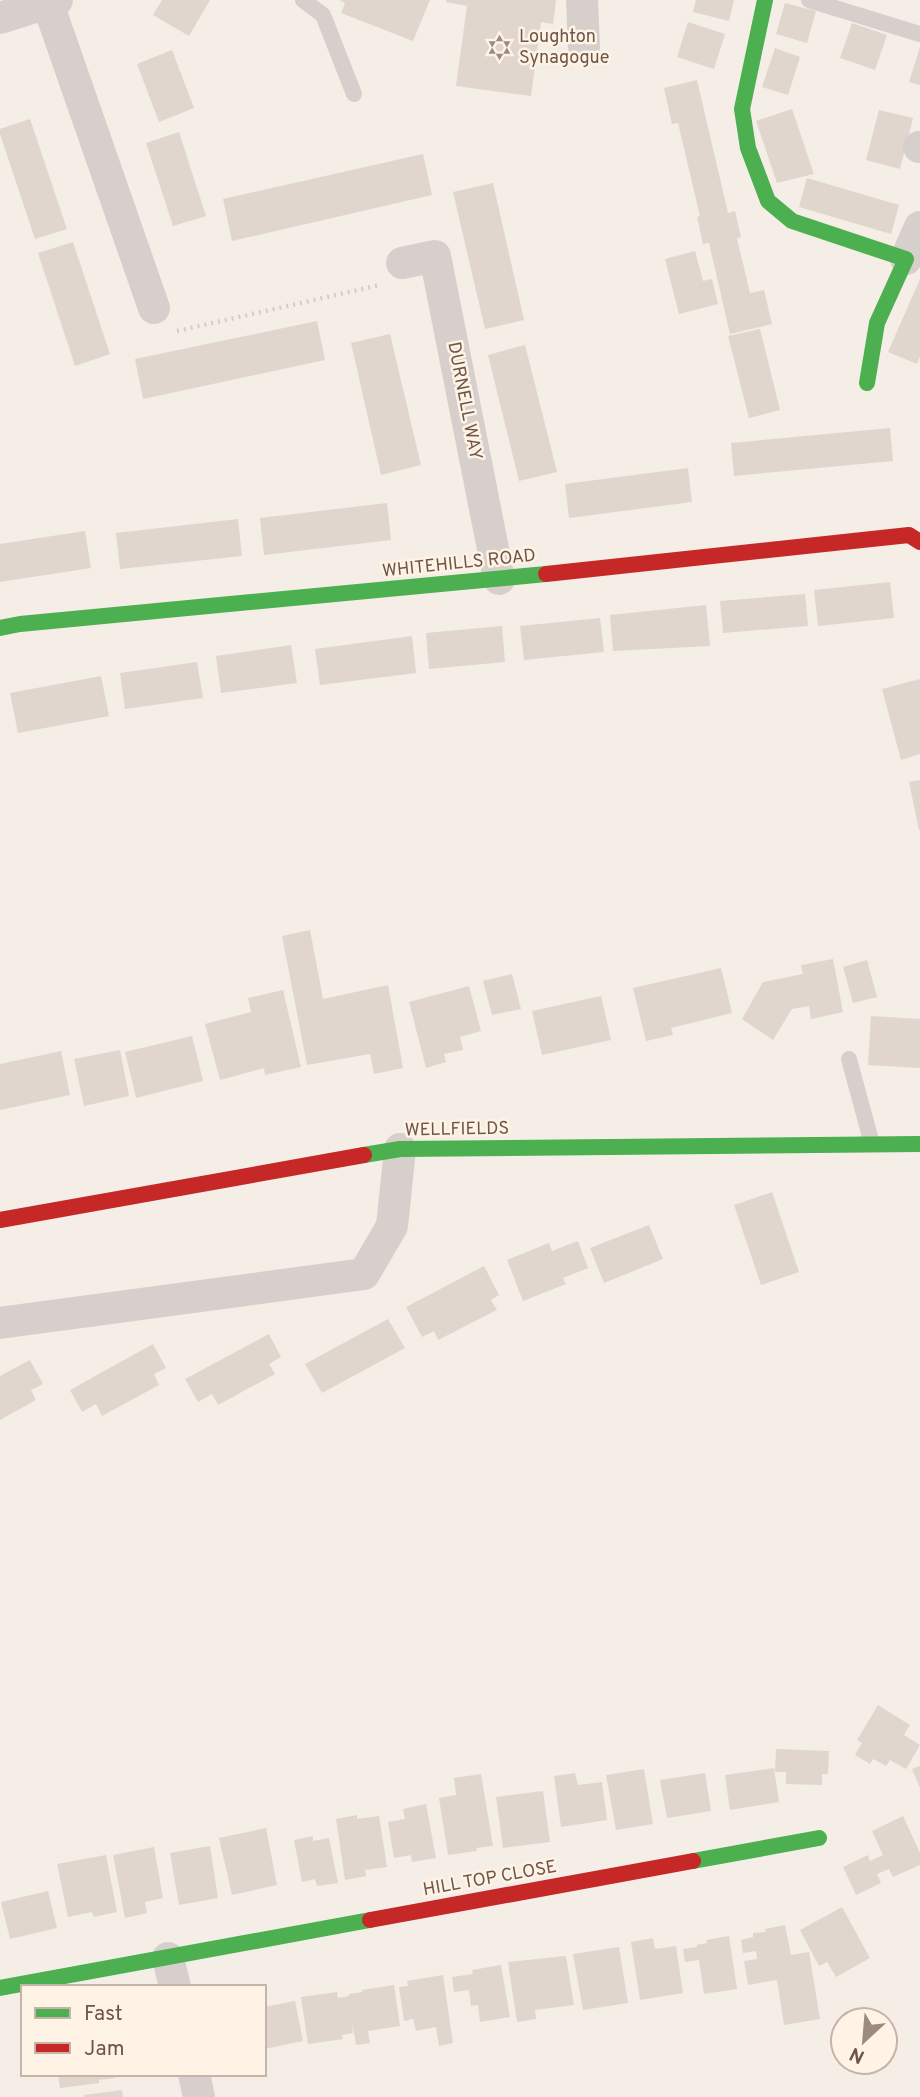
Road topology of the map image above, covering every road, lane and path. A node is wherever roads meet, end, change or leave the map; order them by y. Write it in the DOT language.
graph roads {
  1 [pos="303,0"];
  2 [pos="582,0"];
  3 [pos="765,0"];
  4 [pos="809,0"];
  5 [pos="54,1"];
  6 [pos="0,18"];
  7 [pos="920,34"];
  8 [pos="584,47"];
  9 [pos="354,94"];
  10 [pos="920,226"];
  11 [pos="906,258"];
  12 [pos="402,262"];
  13 [pos="154,308"];
  14 [pos="867,383"];
  15 [pos="920,542"];
  16 [pos="499,579"];
  17 [pos="0,628"];
  18 [pos="849,1059"];
  19 [pos="872,1144"];
  20 [pos="920,1144"];
  21 [pos="400,1149"];
  22 [pos="0,1220"];
  23 [pos="0,1323"];
  24 [pos="819,1838"];
  25 [pos="172,1973"];
  26 [pos="34,1985"];
  27 [pos="21,1986"];
  28 [pos="0,1988"];
  29 [pos="194,2076"];
  30 [pos="199,2097"];
  1 -- 9 [label="lane"];
  2 -- 8 [label="street"];
  3 -- 11 [label="street"];
  4 -- 7 [label="lane"];
  5 -- 6 [label="street"];
  5 -- 13 [label="street"];
  10 -- 11 [label="street"];
  11 -- 14 [label="street"];
  12 -- 13 [label="path"];
  12 -- 16 [label="street, DURNELL WAY"];
  15 -- 16 [label="street, WHITEHILLS ROAD"];
  16 -- 17 [label="street, WHITEHILLS ROAD"];
  18 -- 19 [label="lane"];
  19 -- 20 [label="street, WELLFIELDS"];
  19 -- 21 [label="street, WELLFIELDS"];
  21 -- 22 [label="street, WELLFIELDS"];
  21 -- 23 [label="street"];
  24 -- 25 [label="street, HILL TOP CLOSE"];
  25 -- 26 [label="street, HILL TOP CLOSE"];
  27 -- 28 [label="street, HILL TOP CLOSE"];
  29 -- 30 [label="street"];
}
